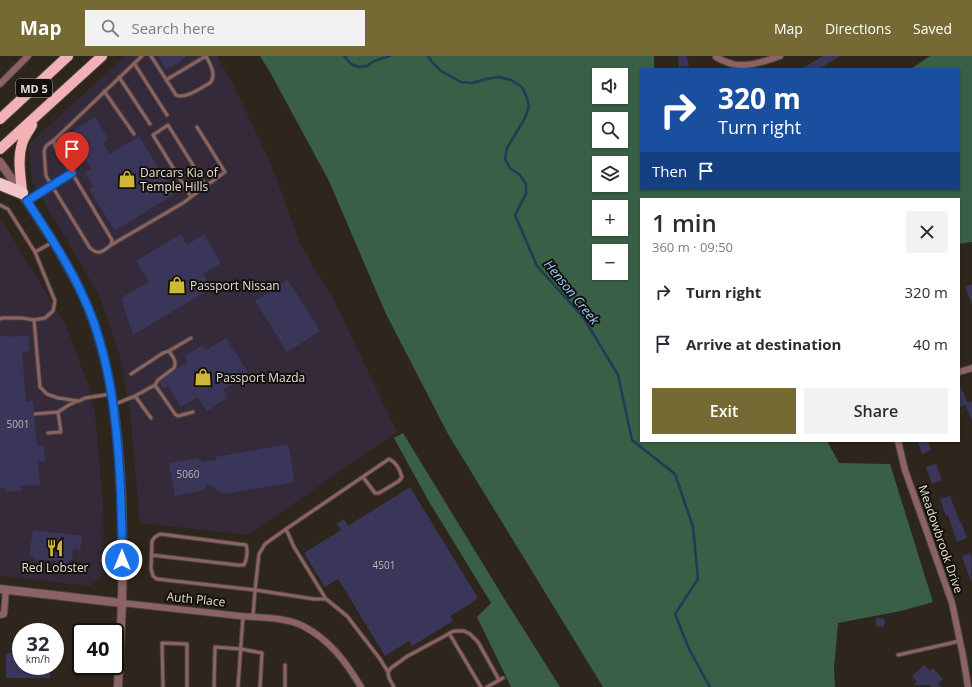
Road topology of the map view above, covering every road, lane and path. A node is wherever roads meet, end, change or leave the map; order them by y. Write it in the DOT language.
graph roads {
  1 [pos="28,56"];
  2 [pos="68,56"];
  3 [pos="102,56"];
  4 [pos="142,56"];
  5 [pos="151,56"];
  6 [pos="206,56"];
  7 [pos="780,56"];
  8 [pos="716,57"];
  9 [pos="134,63"];
  10 [pos="119,77"];
  11 [pos="166,80"];
  12 [pos="0,84"];
  13 [pos="104,91"];
  14 [pos="40,113"];
  15 [pos="167,114"];
  16 [pos="0,119"];
  17 [pos="150,124"];
  18 [pos="197,127"];
  19 [pos="134,134"];
  20 [pos="54,140"];
  21 [pos="0,149"];
  22 [pos="0,162"];
  23 [pos="72,173"];
  24 [pos="0,184"];
  25 [pos="52,186"];
  26 [pos="203,188"];
  27 [pos="25,197"];
  28 [pos="190,197"];
  29 [pos="0,205"];
  30 [pos="53,242"];
  31 [pos="111,244"];
  32 [pos="35,252"];
  33 [pos="0,319"];
  34 [pos="34,320"];
  35 [pos="191,338"];
  36 [pos="169,351"];
  37 [pos="972,368"];
  38 [pos="960,372"];
  39 [pos="131,374"];
  40 [pos="154,385"];
  41 [pos="111,394"];
  42 [pos="135,396"];
  43 [pos="79,401"];
  44 [pos="113,404"];
  45 [pos="58,412"];
  46 [pos="193,412"];
  47 [pos="34,414"];
  48 [pos="151,418"];
  49 [pos="48,433"];
  50 [pos="898,442"];
  51 [pos="364,476"];
  52 [pos="286,529"];
  53 [pos="151,556"];
  54 [pos="3,589"];
  55 [pos="256,590"];
  56 [pos="326,599"];
  57 [pos="122,603"];
  58 [pos="0,615"];
  59 [pos="243,616"];
  60 [pos="253,617"];
  61 [pos="449,634"];
  62 [pos="960,641"];
  63 [pos="240,649"];
  64 [pos="898,655"];
  65 [pos="285,665"];
  66 [pos="388,672"];
  67 [pos="503,678"];
  68 [pos="498,680"];
  69 [pos="118,687"];
  70 [pos="163,687"];
  71 [pos="187,687"];
  72 [pos="214,687"];
  73 [pos="238,687"];
  74 [pos="260,687"];
  75 [pos="285,687"];
  76 [pos="361,687"];
  77 [pos="394,687"];
  78 [pos="481,687"];
  79 [pos="487,687"];
  80 [pos="968,687"];
  1 -- 12 [label="street"];
  2 -- 16 [label="highway, MD 5"];
  3 -- 14 [label="highway, MD 5"];
  4 -- 9 [label="lane"];
  5 -- 11 [label="lane"];
  6 -- 11 [label="lane"];
  6 -- 11 [label="lane"];
  7 -- 8 [label="street"];
  9 -- 10 [label="lane"];
  9 -- 15 [label="lane"];
  10 -- 13 [label="lane"];
  10 -- 17 [label="lane"];
  13 -- 19 [label="lane"];
  13 -- 20 [label="lane"];
  14 -- 21 [label="highway, MD 5"];
  14 -- 27 [label="highway"];
  18 -- 26 [label="lane"];
  20 -- 23 [label="lane"];
  20 -- 25 [label="lane"];
  22 -- 27 [label="street"];
  23 -- 25 [label="lane"];
  23 -- 31 [label="lane"];
  24 -- 27 [label="highway"];
  25 -- 27 [label="lane"];
  25 -- 31 [label="lane"];
  26 -- 28 [label="lane"];
  26 -- 28 [label="lane"];
  27 -- 30 [label="street"];
  28 -- 31 [label="lane"];
  29 -- 32 [label="lane"];
  30 -- 32 [label="lane"];
  30 -- 41 [label="street"];
  32 -- 34 [label="lane"];
  33 -- 34 [label="lane"];
  34 -- 43 [label="lane"];
  35 -- 36 [label="lane"];
  36 -- 39 [label="lane"];
  36 -- 40 [label="lane"];
  37 -- 38 [label="street"];
  40 -- 42 [label="lane"];
  40 -- 46 [label="lane"];
  41 -- 43 [label="lane"];
  41 -- 44 [label="street"];
  42 -- 44 [label="lane"];
  42 -- 48 [label="lane"];
  43 -- 45 [label="lane"];
  44 -- 57 [label="street"];
  45 -- 47 [label="lane"];
  45 -- 49 [label="lane"];
  50 -- 62 [label="street, Meadowbrook Drive"];
  51 -- 51 [label="lane"];
  51 -- 52 [label="lane"];
  52 -- 55 [label="lane"];
  52 -- 56 [label="lane"];
  53 -- 53 [label="lane"];
  53 -- 55 [label="lane"];
  54 -- 57 [label="street, Auth Place"];
  54 -- 58 [label="street"];
  55 -- 56 [label="lane"];
  55 -- 60 [label="lane"];
  56 -- 66 [label="lane"];
  57 -- 59 [label="street, Auth Place"];
  57 -- 69 [label="street"];
  59 -- 60 [label="street, Auth Place"];
  59 -- 63 [label="lane"];
  60 -- 76 [label="street, Auth Place"];
  61 -- 66 [label="lane"];
  61 -- 68 [label="lane"];
  61 -- 78 [label="lane"];
  62 -- 64 [label="lane"];
  62 -- 80 [label="street, Meadowbrook Drive"];
  63 -- 72 [label="lane"];
  63 -- 73 [label="lane"];
  63 -- 74 [label="lane"];
  65 -- 75 [label="lane"];
  66 -- 77 [label="lane"];
  67 -- 68 [label="lane"];
  68 -- 79 [label="lane"];
  70 -- 71 [label="lane"];
}
